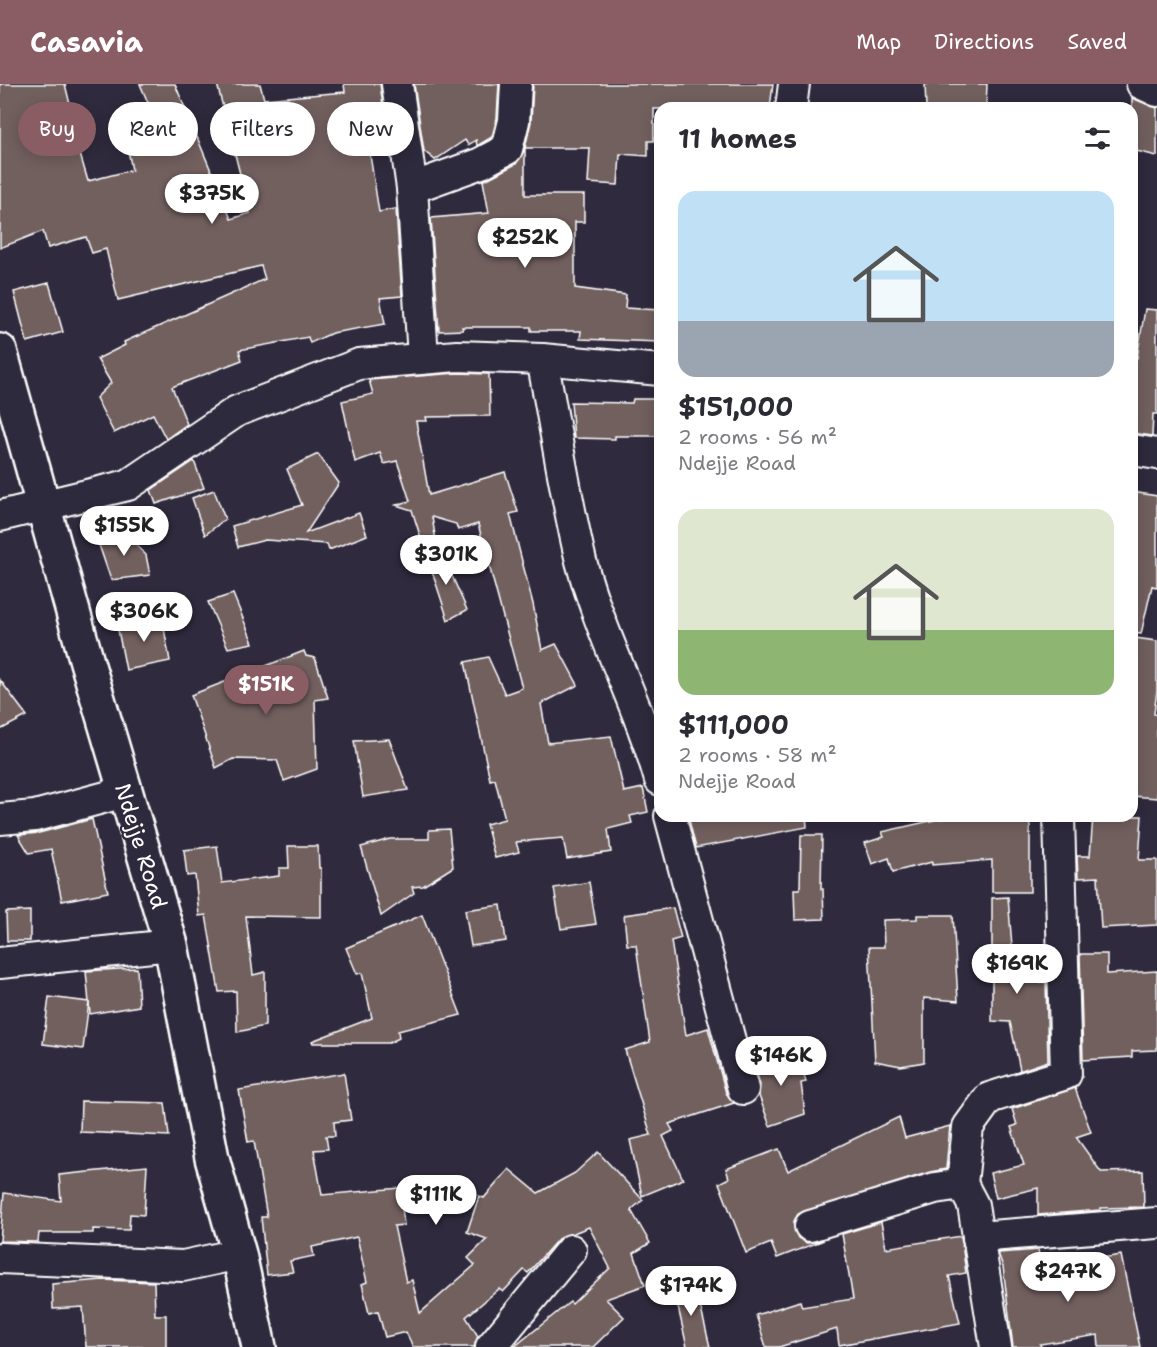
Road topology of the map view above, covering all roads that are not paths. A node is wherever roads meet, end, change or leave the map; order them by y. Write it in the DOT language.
graph roads {
  1 [pos="397,84"];
  2 [pos="516,84"];
  3 [pos="794,84"];
  4 [pos="1142,84"];
  5 [pos="1157,91"];
  6 [pos="792,102"];
  7 [pos="412,188"];
  8 [pos="0,351"];
  9 [pos="423,357"];
  10 [pos="542,359"];
  11 [pos="654,368"];
  12 [pos="1138,451"];
  13 [pos="1157,454"];
  14 [pos="42,505"];
  15 [pos="0,516"];
  16 [pos="654,758"];
  17 [pos="125,792"];
  18 [pos="0,819"];
  19 [pos="672,822"];
  20 [pos="1059,822"];
  21 [pos="171,945"];
  22 [pos="0,963"];
  23 [pos="743,1089"];
  24 [pos="962,1184"];
  25 [pos="1157,1223"];
  26 [pos="810,1226"];
  27 [pos="978,1237"];
  28 [pos="571,1250"];
  29 [pos="239,1254"];
  30 [pos="0,1258"];
  31 [pos="259,1347"];
  32 [pos="491,1347"];
  33 [pos="996,1347"];
  1 -- 7 [label="street"];
  2 -- 7 [label="street"];
  3 -- 6 [label="street"];
  4 -- 5 [label="street"];
  7 -- 9 [label="street"];
  8 -- 14 [label="street, Ndejje Road"];
  9 -- 10 [label="street"];
  9 -- 14 [label="street"];
  10 -- 11 [label="street"];
  10 -- 16 [label="street"];
  12 -- 13 [label="street"];
  14 -- 15 [label="street"];
  14 -- 17 [label="street, Ndejje Road"];
  17 -- 18 [label="street"];
  17 -- 21 [label="street, Ndejje Road"];
  19 -- 23 [label="street"];
  20 -- 24 [label="street"];
  21 -- 22 [label="street"];
  21 -- 29 [label="street, Ndejje Road"];
  24 -- 26 [label="street"];
  24 -- 27 [label="street"];
  25 -- 27 [label="street"];
  27 -- 33 [label="street"];
  28 -- 32 [label="street"];
  29 -- 30 [label="street"];
  29 -- 31 [label="street, Ndejje Road"];
}
